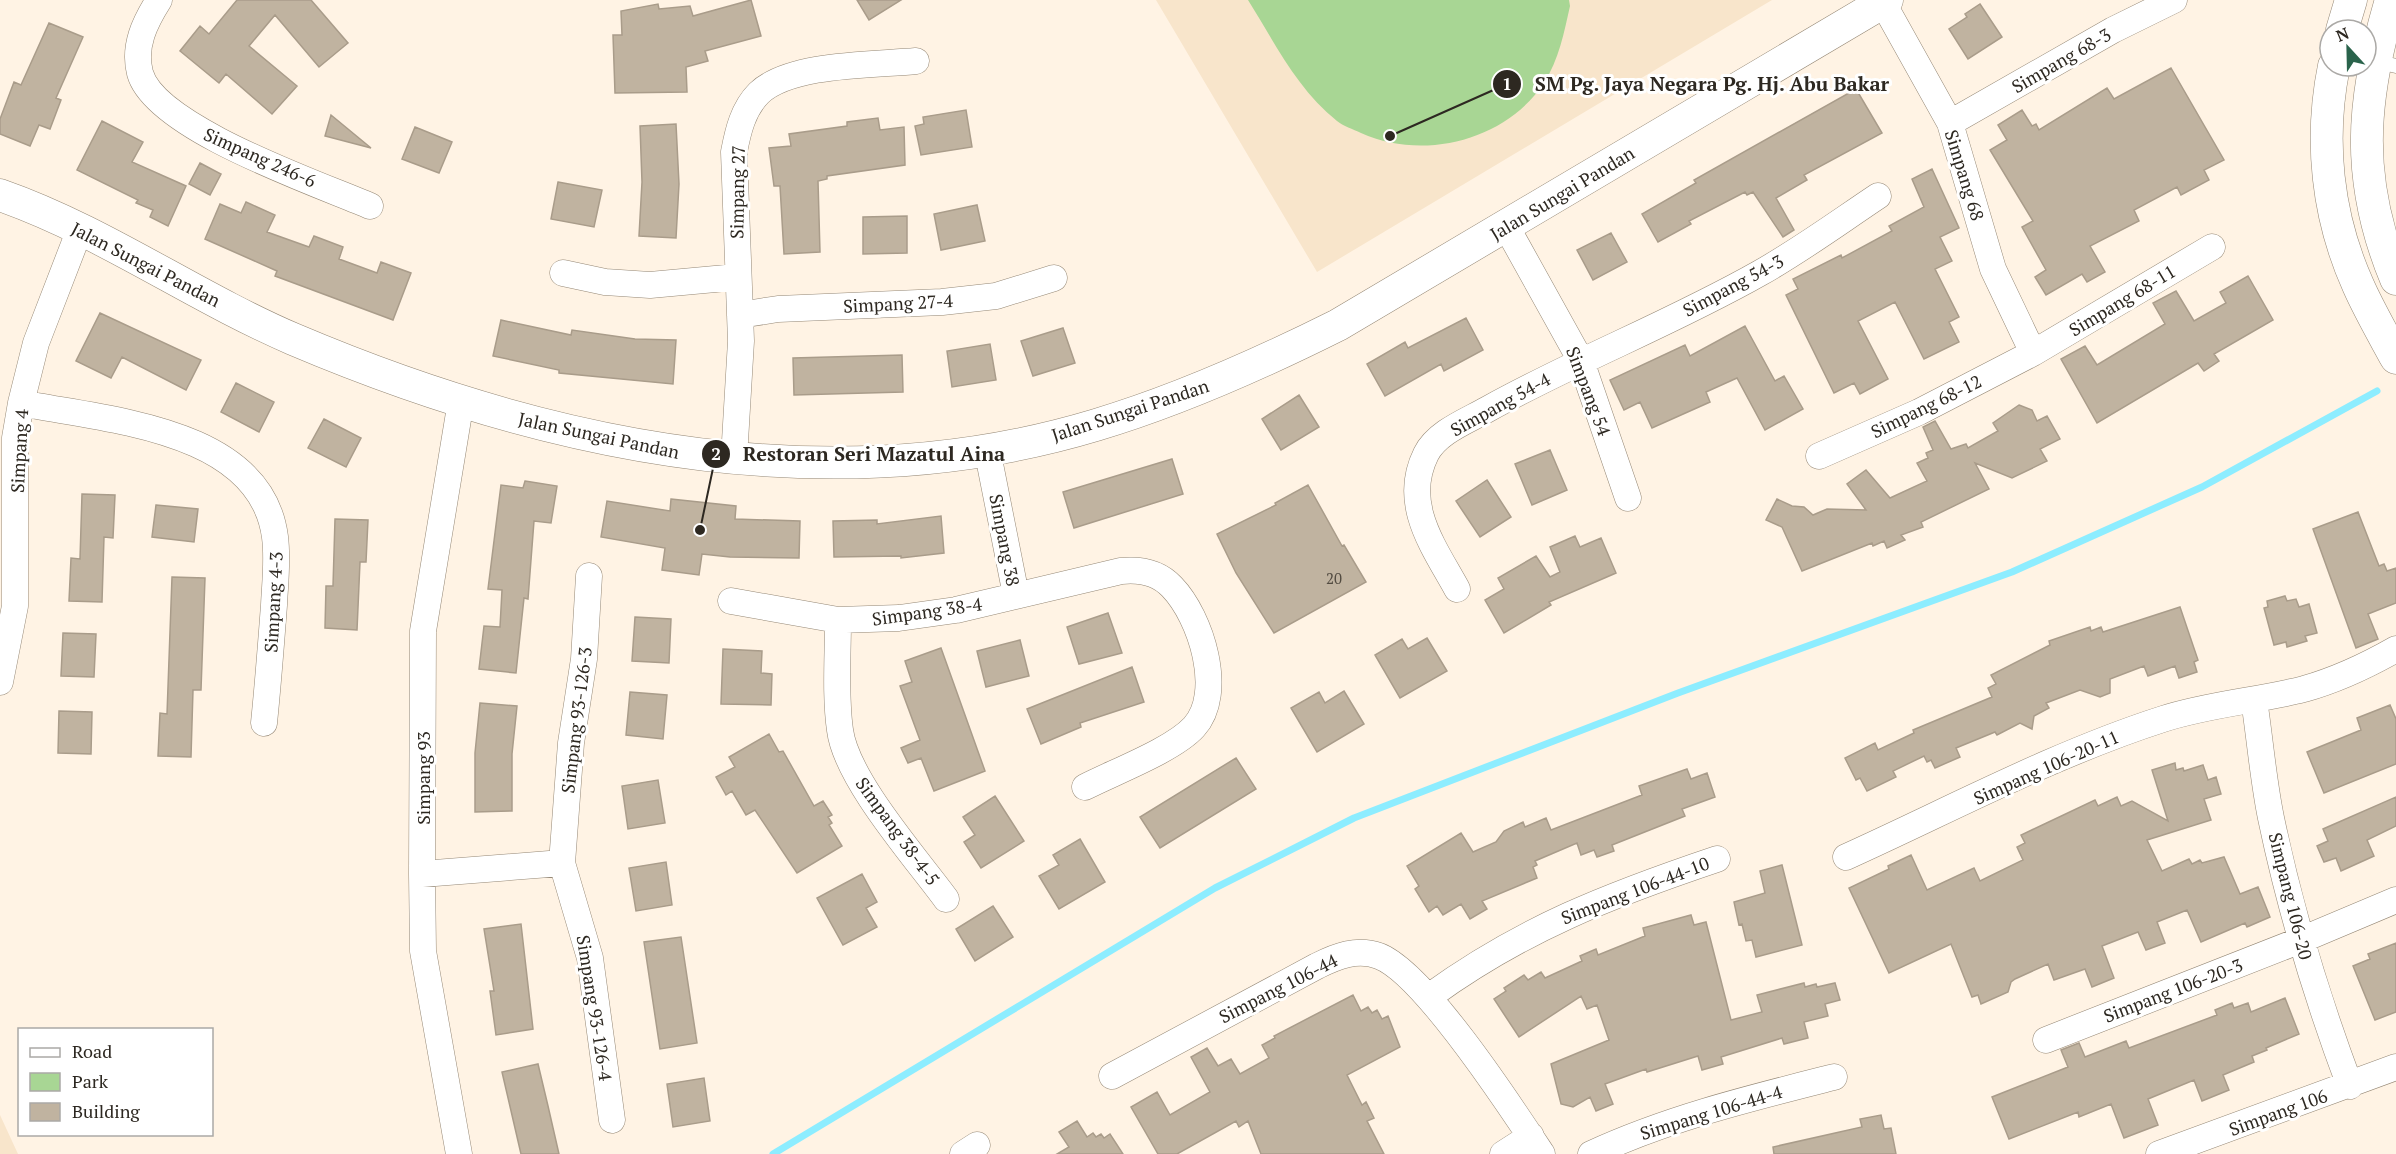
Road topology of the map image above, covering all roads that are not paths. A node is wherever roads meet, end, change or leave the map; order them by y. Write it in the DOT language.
graph roads {
  1 [pos="159,0"];
  2 [pos="2174,0"];
  3 [pos="2351,0"];
  4 [pos="2391,0"];
  5 [pos="1885,1"];
  6 [pos="2346,18"];
  7 [pos="916,61"];
  8 [pos="2379,62"];
  9 [pos="2333,78"];
  10 [pos="1950,123"];
  11 [pos="0,195"];
  12 [pos="1878,196"];
  13 [pos="370,206"];
  14 [pos="1506,226"];
  15 [pos="80,229"];
  16 [pos="2212,247"];
  17 [pos="563,273"];
  18 [pos="737,277"];
  19 [pos="1054,278"];
  20 [pos="2396,279"];
  21 [pos="740,315"];
  22 [pos="2033,353"];
  23 [pos="2396,358"];
  24 [pos="1581,361"];
  25 [pos="461,402"];
  26 [pos="21,403"];
  27 [pos="987,449"];
  28 [pos="1819,456"];
  29 [pos="734,458"];
  30 [pos="1628,498"];
  31 [pos="589,576"];
  32 [pos="1457,589"];
  33 [pos="1016,595"];
  34 [pos="731,601"];
  35 [pos="838,620"];
  36 [pos="2396,649"];
  37 [pos="0,682"];
  38 [pos="2254,700"];
  39 [pos="264,723"];
  40 [pos="1085,787"];
  41 [pos="1846,857"];
  42 [pos="1717,859"];
  43 [pos="562,863"];
  44 [pos="422,873"];
  45 [pos="946,899"];
  46 [pos="2396,900"];
  47 [pos="2301,940"];
  48 [pos="1430,996"];
  49 [pos="2046,1040"];
  50 [pos="2396,1067"];
  51 [pos="1112,1076"];
  52 [pos="1834,1077"];
  53 [pos="2350,1086"];
  54 [pos="612,1120"];
  55 [pos="1536,1145"];
  56 [pos="459,1154"];
  57 [pos="1503,1154"];
  58 [pos="1591,1154"];
  59 [pos="2159,1154"];
  1 -- 13 [label="street, Simpang 246-6"];
  2 -- 10 [label="street, Simpang 68-3"];
  3 -- 6 [label="street"];
  4 -- 8 [label="street"];
  5 -- 10 [label="street, Simpang 68"];
  5 -- 14 [label="street, Jalan Sungai Pandan"];
  7 -- 18 [label="street, Simpang 27"];
  8 -- 20 [label="street"];
  9 -- 23 [label="street"];
  10 -- 22 [label="street, Simpang 68"];
  11 -- 15 [label="street, Jalan Sungai Pandan"];
  12 -- 24 [label="street, Simpang 54-3"];
  14 -- 24 [label="street, Simpang 54"];
  14 -- 27 [label="street, Jalan Sungai Pandan"];
  15 -- 25 [label="street, Jalan Sungai Pandan"];
  15 -- 26 [label="street, Simpang 4"];
  16 -- 22 [label="street, Simpang 68-11"];
  17 -- 18 [label="street"];
  18 -- 21 [label="street, Simpang 27"];
  19 -- 21 [label="street, Simpang 27-4"];
  21 -- 29 [label="street, Simpang 27"];
  22 -- 28 [label="street, Simpang 68-12"];
  24 -- 30 [label="street, Simpang 54"];
  24 -- 32 [label="street, Simpang 54-4"];
  25 -- 29 [label="street, Jalan Sungai Pandan"];
  25 -- 44 [label="street, Simpang 93"];
  26 -- 37 [label="street, Simpang 4"];
  26 -- 39 [label="street, Simpang 4-3"];
  27 -- 29 [label="street, Jalan Sungai Pandan"];
  27 -- 33 [label="street, Simpang 38"];
  31 -- 43 [label="street, Simpang 93-126-3"];
  33 -- 35 [label="street, Simpang 38-4"];
  33 -- 40 [label="street, Simpang 38-4"];
  34 -- 35 [label="street, Simpang 38-4"];
  35 -- 45 [label="street, Simpang 38-4-5"];
  36 -- 38 [label="street, Simpang 106-20-11"];
  38 -- 41 [label="street, Simpang 106-20-11"];
  38 -- 47 [label="street, Simpang 106-20"];
  42 -- 48 [label="street, Simpang 106-44-10"];
  43 -- 44 [label="street"];
  43 -- 54 [label="street, Simpang 93-126-4"];
  44 -- 56 [label="street, Simpang 93"];
  46 -- 47 [label="street, Simpang 106-20-3"];
  47 -- 49 [label="street, Simpang 106-20-3"];
  47 -- 53 [label="street, Simpang 106-20"];
  48 -- 51 [label="street, Simpang 106-44"];
  48 -- 55 [label="street, Simpang 106-44"];
  50 -- 53 [label="street, Simpang 106"];
  52 -- 58 [label="street, Simpang 106-44-4"];
  53 -- 59 [label="street, Simpang 106"];
  55 -- 57 [label="street"];
}
